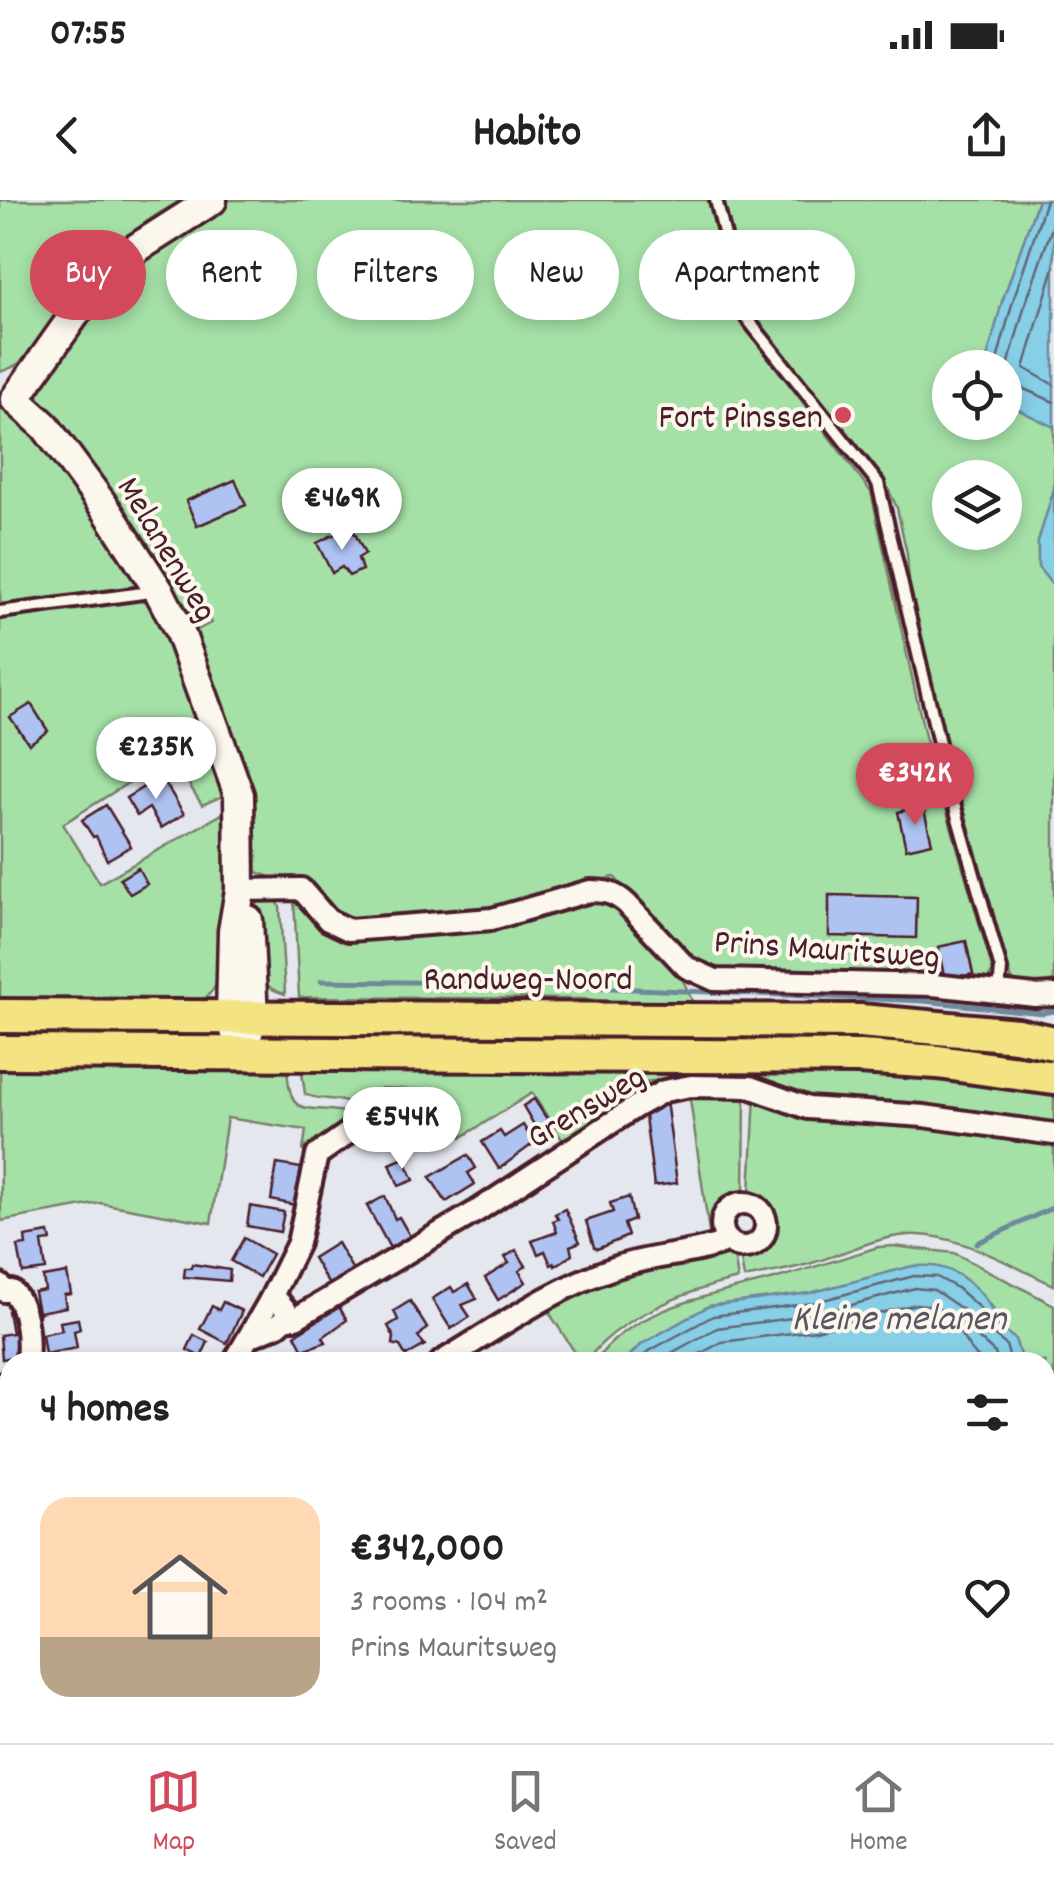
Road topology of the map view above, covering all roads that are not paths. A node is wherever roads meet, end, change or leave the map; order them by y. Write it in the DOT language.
graph roads {
  1 [pos="212,200"];
  2 [pos="716,200"];
  3 [pos="8,395"];
  4 [pos="159,591"];
  5 [pos="0,612"];
  6 [pos="240,890"];
  7 [pos="999,992"];
  8 [pos="1054,994"];
  9 [pos="0,1016"];
  10 [pos="242,1017"];
  11 [pos="1054,1043"];
  12 [pos="0,1052"];
  13 [pos="242,1053"];
  14 [pos="1054,1078"];
  15 [pos="354,1125"];
  16 [pos="1054,1134"];
  17 [pos="729,1242"];
  18 [pos="0,1285"];
  19 [pos="270,1300"];
  20 [pos="286,1318"];
  21 [pos="248,1337"];
  22 [pos="28,1352"];
  23 [pos="240,1352"];
  24 [pos="458,1352"];
  1 -- 3 [label="street"];
  2 -- 7 [label="lane"];
  3 -- 4 [label="street, Melanenweg"];
  4 -- 5 [label="lane"];
  4 -- 6 [label="street, Melanenweg"];
  6 -- 7 [label="street, Prins Mauritsweg"];
  6 -- 10 [label="street, Melanenweg"];
  7 -- 8 [label="street"];
  9 -- 10 [label="main road, Randweg-Noord"];
  10 -- 11 [label="main road, Randweg-Noord"];
  10 -- 13 [label="street, Melanenweg"];
  12 -- 13 [label="main road"];
  13 -- 14 [label="main road"];
  15 -- 19 [label="street"];
  16 -- 20 [label="street, Grensweg"];
  17 -- 24 [label="street"];
  18 -- 22 [label="street"];
  19 -- 20 [label="street"];
  19 -- 21 [label="street"];
  20 -- 21 [label="street, Grensweg"];
  21 -- 23 [label="street"];
}
